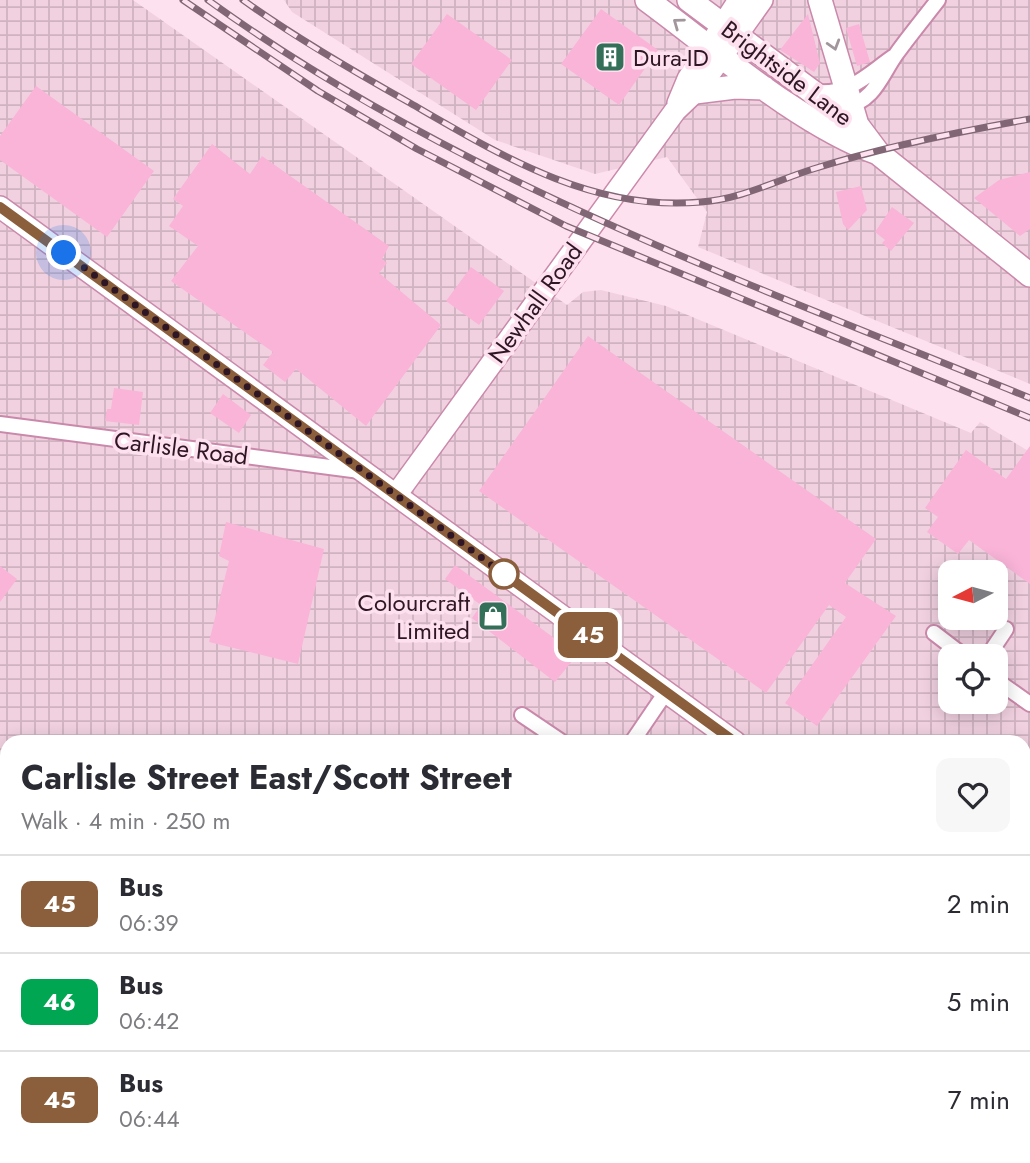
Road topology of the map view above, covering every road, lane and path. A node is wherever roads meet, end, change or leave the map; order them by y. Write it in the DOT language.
graph roads {
  1 [pos="647,0"];
  2 [pos="689,0"];
  3 [pos="739,0"];
  4 [pos="762,0"];
  5 [pos="820,0"];
  6 [pos="938,0"];
  7 [pos="728,29"];
  8 [pos="715,50"];
  9 [pos="764,88"];
  10 [pos="695,92"];
  11 [pos="849,107"];
  12 [pos="675,111"];
  13 [pos="808,115"];
  14 [pos="877,153"];
  15 [pos="0,207"];
  16 [pos="1030,275"];
  17 [pos="0,424"];
  18 [pos="362,471"];
  19 [pos="396,495"];
  20 [pos="934,633"];
  21 [pos="948,644"];
  22 [pos="1008,688"];
  23 [pos="666,692"];
  24 [pos="1030,704"];
  25 [pos="522,715"];
  26 [pos="552,735"];
  27 [pos="637,735"];
  28 [pos="725,735"];
  8 -- 1 [label="main road, Brightside Lane, one-way"];
  2 -- 7 [label="main road, Brightside Lane"];
  3 -- 7 [label="main road, Newhall Road"];
  4 -- 7 [label="main road, Newhall Road"];
  5 -- 11 [label="main road, one-way"];
  6 -- 11 [label="street"];
  7 -- 8 [label="main road, Newhall Road"];
  7 -- 11 [label="main road, Brightside Lane"];
  8 -- 9 [label="main road, Brightside Lane"];
  8 -- 10 [label="main road, Newhall Road"];
  8 -- 12 [label="main road, Newhall Road"];
  9 -- 10 [label="main road"];
  9 -- 13 [label="main road, Brightside Lane"];
  10 -- 12 [label="main road, Newhall Road"];
  11 -- 13 [label="street"];
  11 -- 14 [label="main road, Brightside Lane"];
  12 -- 19 [label="main road, Newhall Road"];
  13 -- 14 [label="main road, Brightside Lane"];
  14 -- 16 [label="main road, Brightside Lane"];
  15 -- 18 [label="main road"];
  17 -- 18 [label="street, Carlisle Road"];
  18 -- 19 [label="main road"];
  19 -- 23 [label="main road"];
  20 -- 21 [label="street"];
  22 -- 24 [label="street"];
  23 -- 27 [label="street"];
  23 -- 28 [label="main road"];
  25 -- 26 [label="street"];
}
